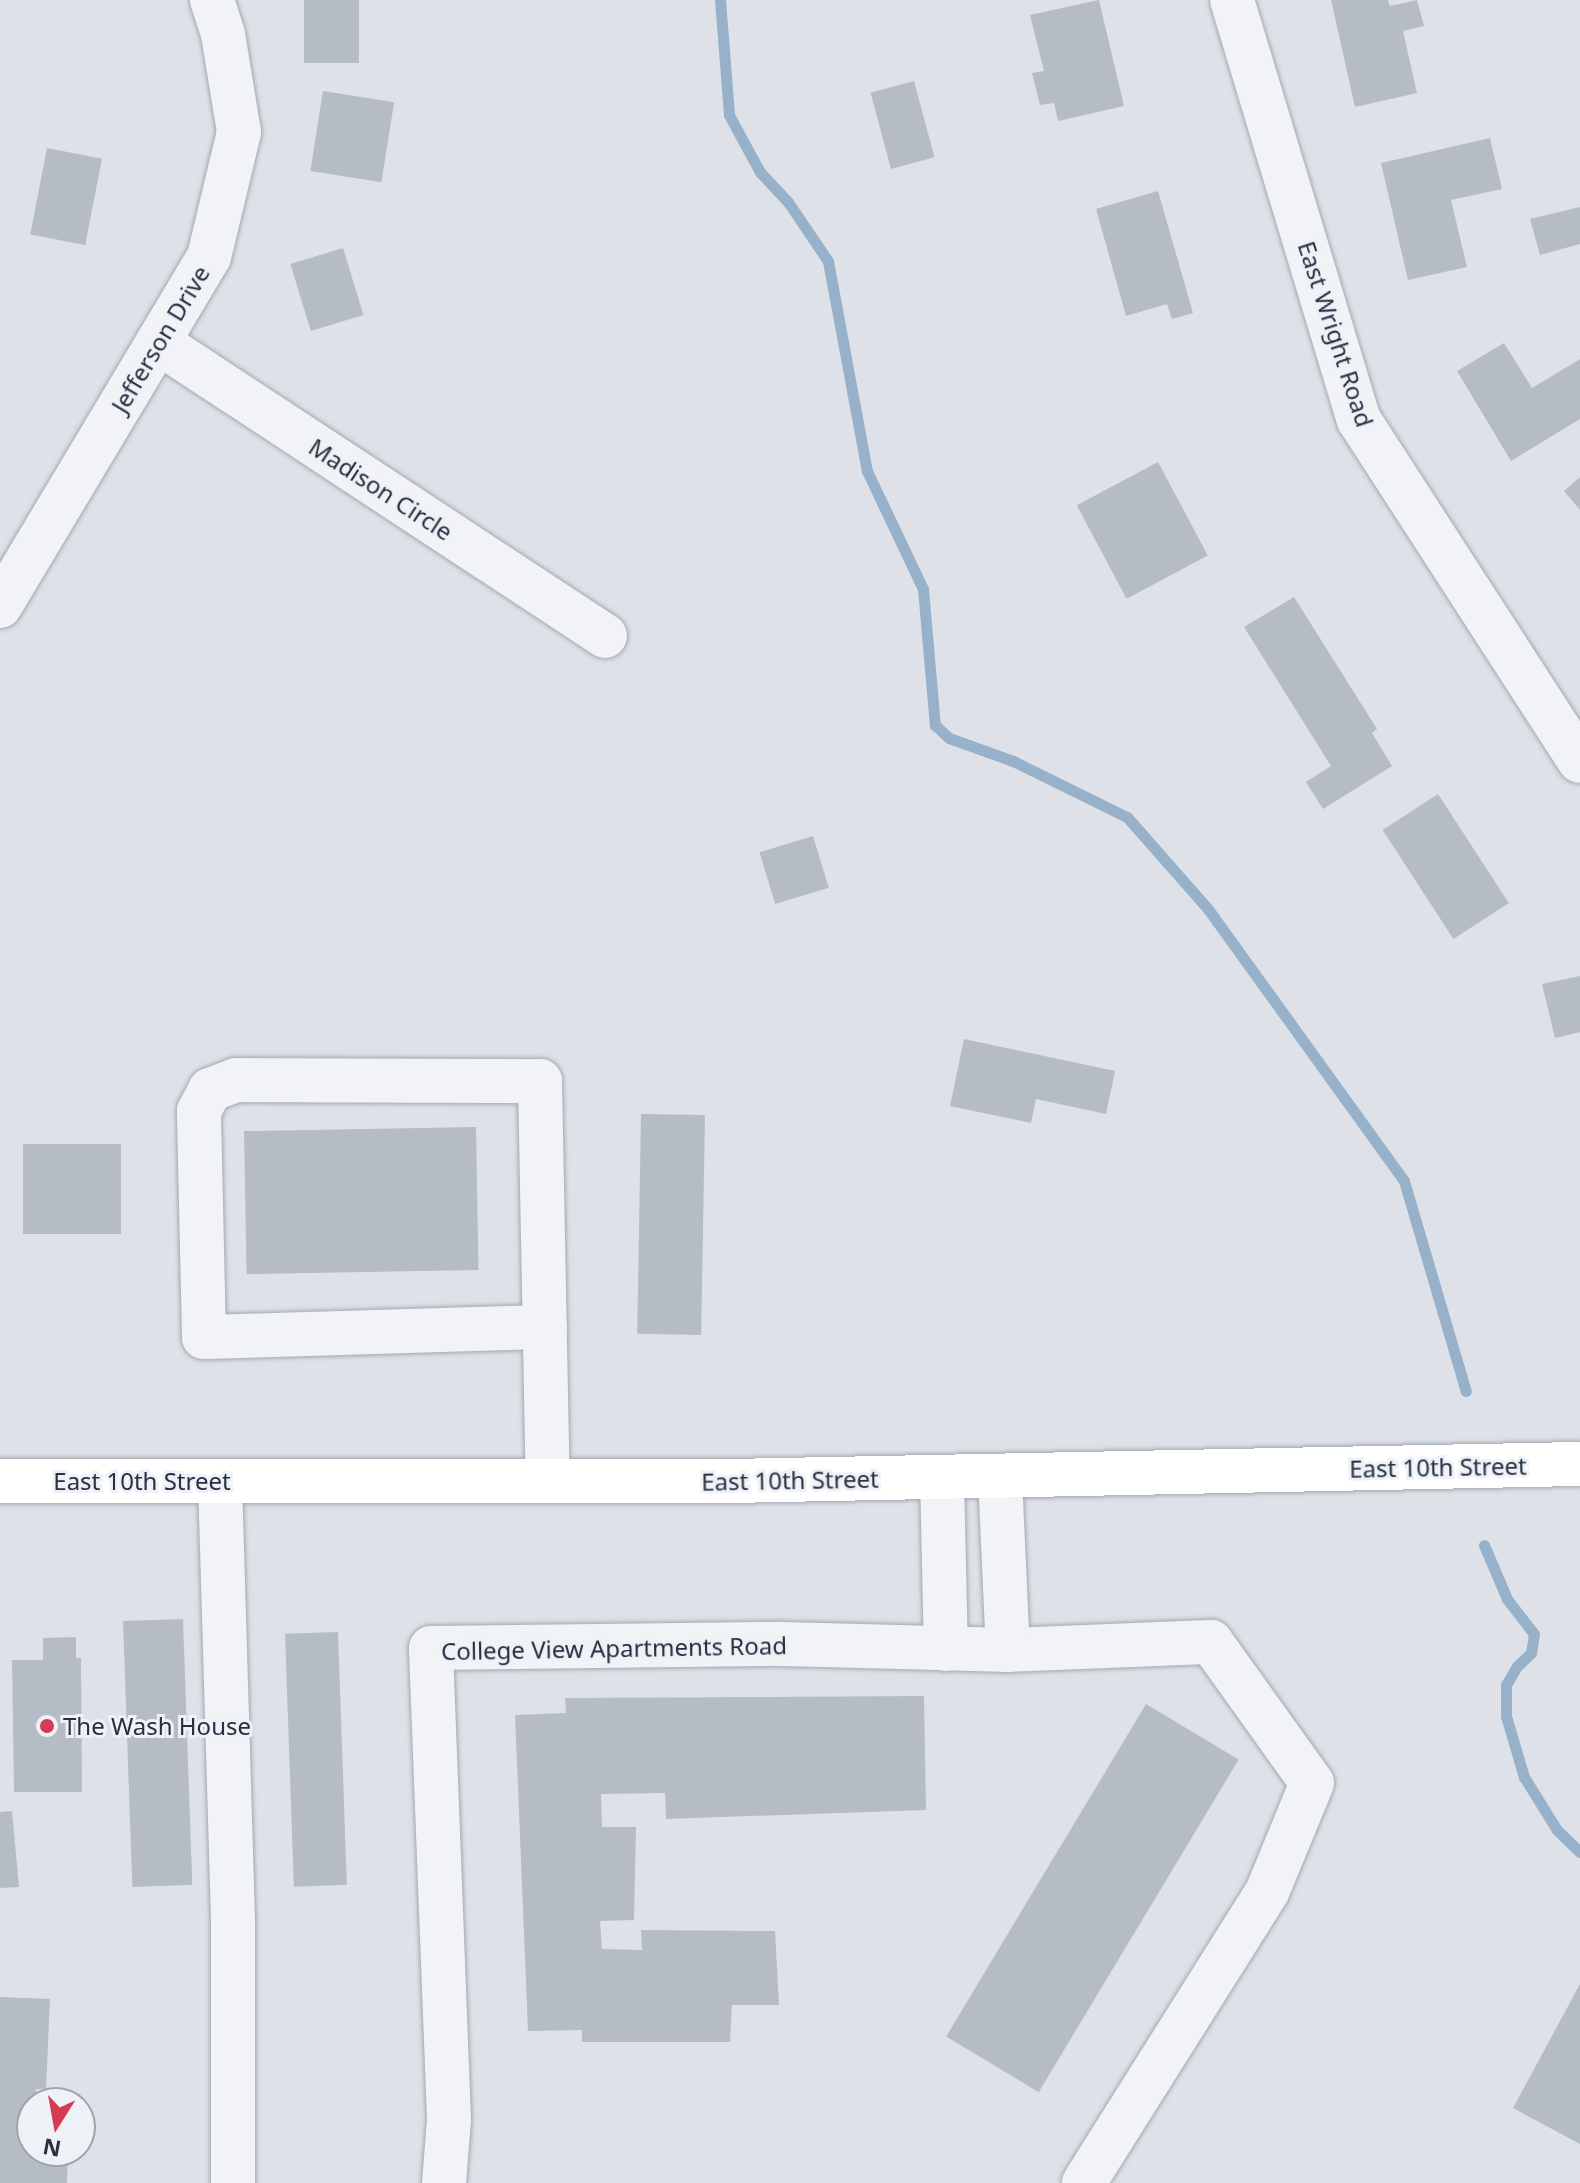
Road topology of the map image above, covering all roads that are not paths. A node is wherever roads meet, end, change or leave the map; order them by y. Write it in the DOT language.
graph roads {
  1 [pos="212,0"];
  2 [pos="1232,0"];
  3 [pos="158,342"];
  4 [pos="0,606"];
  5 [pos="605,636"];
  6 [pos="1580,761"];
  7 [pos="545,1327"];
  8 [pos="1580,1464"];
  9 [pos="942,1477"];
  10 [pos="1000,1477"];
  11 [pos="0,1481"];
  12 [pos="220,1481"];
  13 [pos="548,1481"];
  14 [pos="946,1649"];
  15 [pos="1008,1650"];
  16 [pos="233,2183"];
  17 [pos="444,2183"];
  18 [pos="1084,2183"];
  1 -- 3 [label="street, Jefferson Drive"];
  2 -- 6 [label="street, East Wright Road"];
  3 -- 4 [label="street, Jefferson Drive"];
  3 -- 5 [label="street, Madison Circle"];
  7 -- 7 [label="street"];
  7 -- 13 [label="street"];
  8 -- 10 [label="main road, East 10th Street"];
  9 -- 10 [label="main road, East 10th Street"];
  9 -- 13 [label="main road, East 10th Street"];
  9 -- 14 [label="street"];
  10 -- 15 [label="street"];
  11 -- 12 [label="main road, East 10th Street"];
  12 -- 13 [label="main road, East 10th Street"];
  12 -- 16 [label="street"];
  14 -- 15 [label="street, College View Apartments Road"];
  14 -- 17 [label="street, College View Apartments Road"];
  15 -- 18 [label="street, College View Apartments Road"];
}
